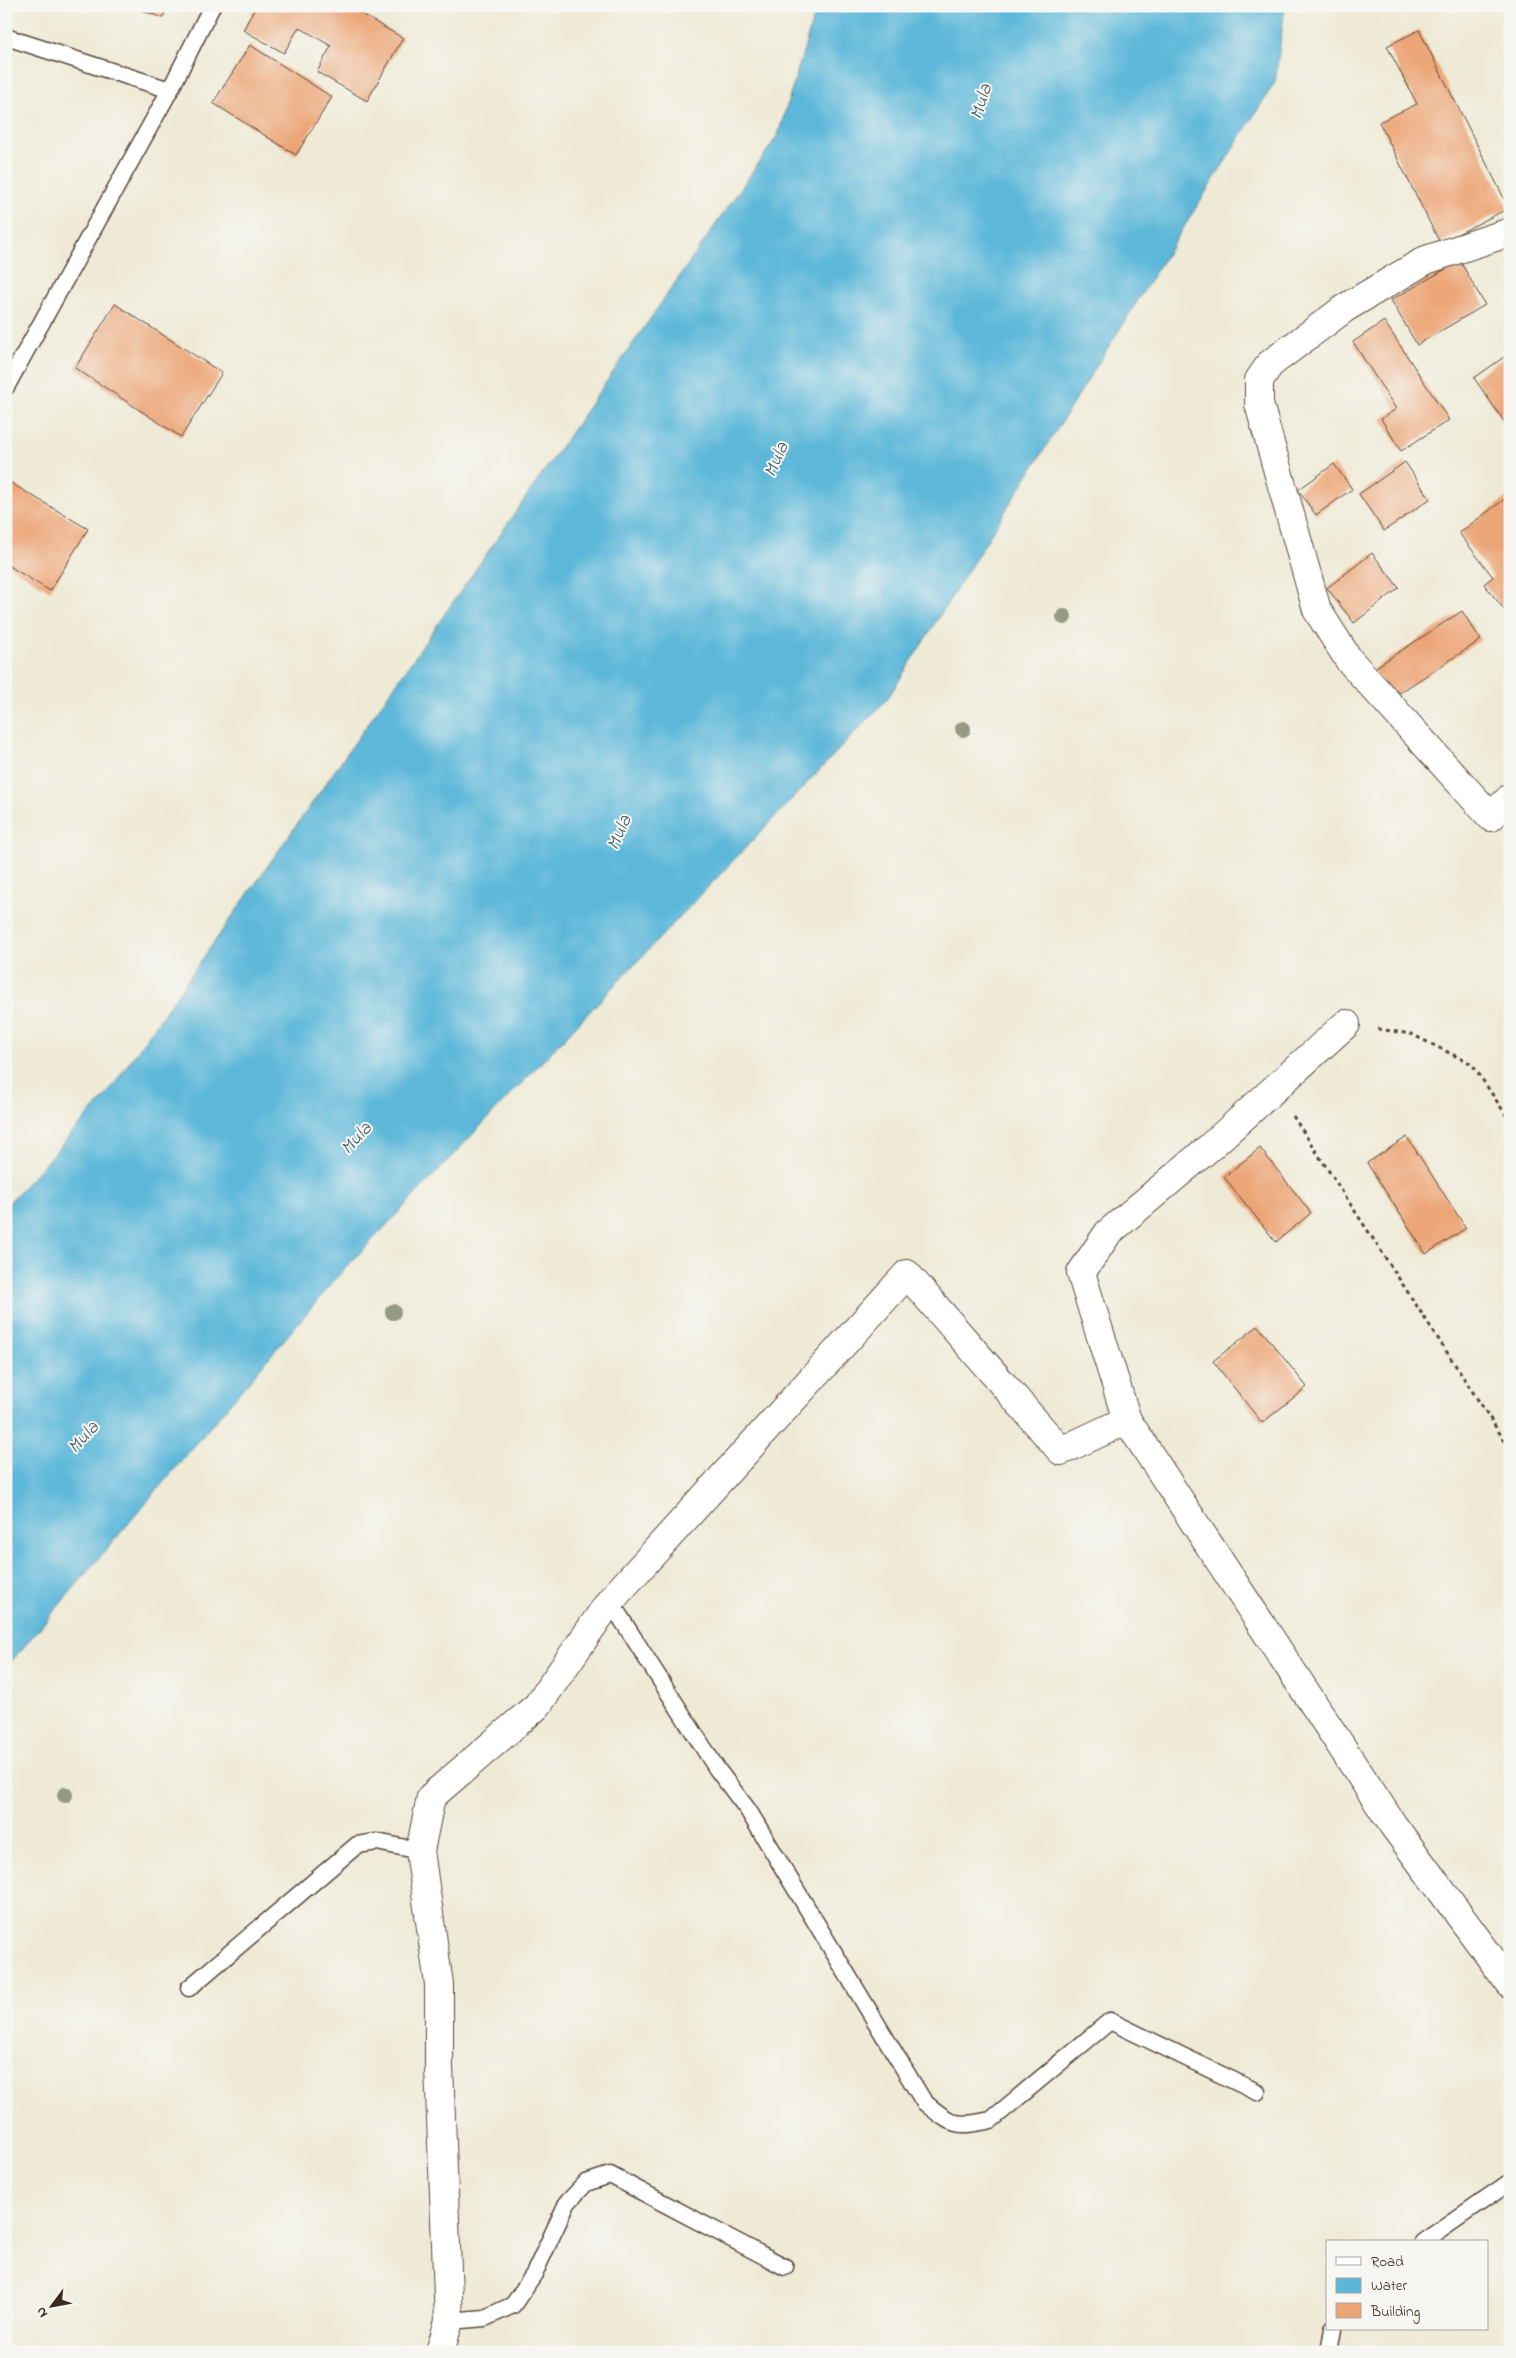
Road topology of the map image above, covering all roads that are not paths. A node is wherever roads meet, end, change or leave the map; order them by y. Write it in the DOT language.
graph roads {
  1 [pos="212,6"];
  2 [pos="6,36"];
  3 [pos="170,90"];
  4 [pos="1510,232"];
  5 [pos="6,387"];
  6 [pos="1510,798"];
  7 [pos="1346,1024"];
  8 [pos="1127,1420"];
  9 [pos="610,1601"];
  10 [pos="420,1851"];
  11 [pos="1510,1984"];
  12 [pos="189,1988"];
  13 [pos="1257,2092"];
  14 [pos="1510,2182"];
  15 [pos="1426,2240"];
  16 [pos="785,2268"];
  17 [pos="449,2321"];
  18 [pos="1333,2330"];
  19 [pos="440,2352"];
  20 [pos="1329,2352"];
  1 -- 3 [label="lane"];
  2 -- 3 [label="lane"];
  3 -- 5 [label="lane"];
  4 -- 6 [label="street"];
  7 -- 8 [label="street"];
  8 -- 9 [label="street"];
  8 -- 11 [label="street"];
  9 -- 10 [label="street"];
  9 -- 13 [label="lane"];
  10 -- 12 [label="lane"];
  10 -- 17 [label="street"];
  14 -- 15 [label="lane"];
  16 -- 17 [label="lane"];
  17 -- 19 [label="street"];
  18 -- 20 [label="lane"];
}
